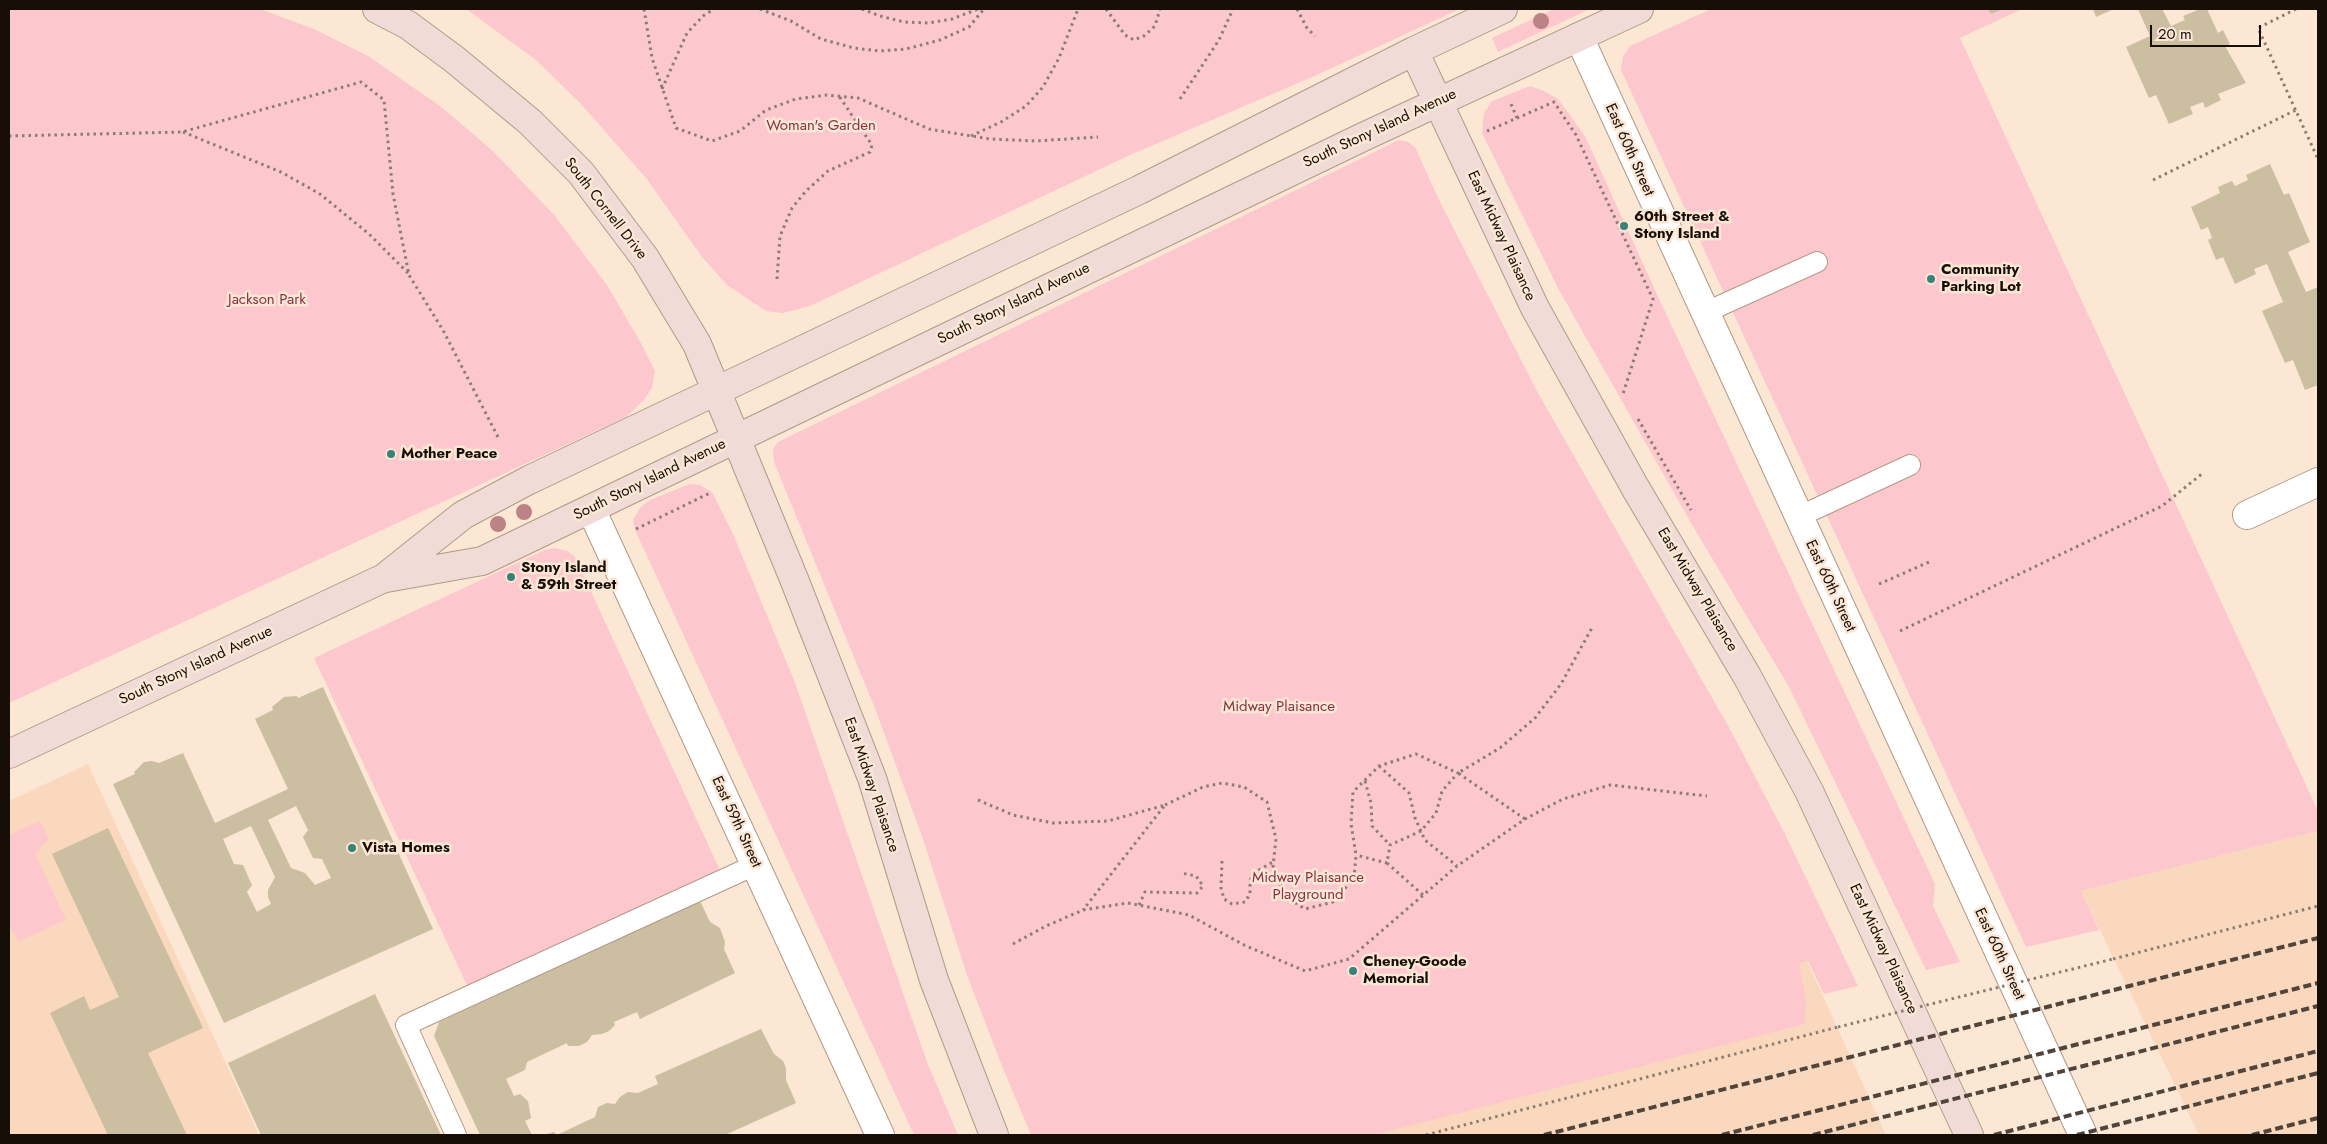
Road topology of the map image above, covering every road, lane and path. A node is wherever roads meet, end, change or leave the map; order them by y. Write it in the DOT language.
graph roads {
  1 [pos="378,9"];
  2 [pos="644,9"];
  3 [pos="714,9"];
  4 [pos="760,9"];
  5 [pos="862,9"];
  6 [pos="978,9"];
  7 [pos="984,9"];
  8 [pos="1078,9"];
  9 [pos="1106,9"];
  10 [pos="1160,9"];
  11 [pos="1233,9"];
  12 [pos="1298,9"];
  13 [pos="1503,9"];
  14 [pos="1639,9"];
  15 [pos="2296,9"];
  16 [pos="1315,36"];
  17 [pos="1579,37"];
  18 [pos="1414,50"];
  19 [pos="662,90"];
  20 [pos="839,96"];
  21 [pos="1180,99"];
  22 [pos="1438,102"];
  23 [pos="2296,110"];
  24 [pos="182,132"];
  25 [pos="1482,133"];
  26 [pos="9,136"];
  27 [pos="971,136"];
  28 [pos="1098,137"];
  29 [pos="2318,159"];
  30 [pos="2153,180"];
  31 [pos="1817,262"];
  32 [pos="410,275"];
  33 [pos="777,279"];
  34 [pos="1704,312"];
  35 [pos="716,392"];
  36 [pos="1628,401"];
  37 [pos="1637,418"];
  38 [pos="498,436"];
  39 [pos="736,439"];
  40 [pos="1910,465"];
  41 [pos="2203,473"];
  42 [pos="2318,482"];
  43 [pos="712,492"];
  44 [pos="591,509"];
  45 [pos="1691,510"];
  46 [pos="2247,515"];
  47 [pos="1798,517"];
  48 [pos="635,530"];
  49 [pos="1929,562"];
  50 [pos="384,578"];
  51 [pos="1879,584"];
  52 [pos="1593,626"];
  53 [pos="1900,631"];
  54 [pos="9,754"];
  55 [pos="1379,766"];
  56 [pos="1458,773"];
  57 [pos="1364,781"];
  58 [pos="1707,796"];
  59 [pos="978,800"];
  60 [pos="1165,805"];
  61 [pos="1525,819"];
  62 [pos="1421,831"];
  63 [pos="1390,845"];
  64 [pos="1356,855"];
  65 [pos="1222,861"];
  66 [pos="1274,861"];
  67 [pos="1388,862"];
  68 [pos="756,865"];
  69 [pos="1457,866"];
  70 [pos="1181,872"];
  71 [pos="1423,895"];
  72 [pos="1139,905"];
  73 [pos="2318,906"];
  74 [pos="1083,910"];
  75 [pos="1013,944"];
  76 [pos="456,1135"];
  77 [pos="880,1135"];
  78 [pos="994,1135"];
  79 [pos="1426,1135"];
  80 [pos="1969,1135"];
  81 [pos="2083,1135"];
  1 -- 35 [label="street, South Cornell Drive"];
  2 -- 19 [label="path"];
  3 -- 19 [label="path"];
  4 -- 7 [label="path"];
  5 -- 6 [label="path"];
  8 -- 27 [label="path"];
  9 -- 10 [label="path"];
  11 -- 21 [label="path"];
  12 -- 16 [label="path"];
  13 -- 18 [label="street, South Stony Island Avenue"];
  14 -- 17 [label="street, South Stony Island Avenue"];
  15 -- 23 [label="path"];
  17 -- 22 [label="street, South Stony Island Avenue"];
  17 -- 34 [label="street, East 60th Street"];
  18 -- 22 [label="street, East Midway Plaisance"];
  18 -- 35 [label="street, South Stony Island Avenue"];
  19 -- 20 [label="path"];
  20 -- 27 [label="path"];
  20 -- 33 [label="path"];
  22 -- 39 [label="street, South Stony Island Avenue"];
  22 -- 80 [label="street, East Midway Plaisance"];
  23 -- 29 [label="path"];
  23 -- 30 [label="path"];
  24 -- 26 [label="path"];
  24 -- 32 [label="path"];
  24 -- 32 [label="path"];
  25 -- 36 [label="path"];
  27 -- 28 [label="path"];
  31 -- 34 [label="lane"];
  32 -- 38 [label="path"];
  34 -- 47 [label="street, East 60th Street"];
  35 -- 39 [label="street, South Cornell Drive"];
  35 -- 50 [label="street, South Stony Island Avenue"];
  37 -- 45 [label="path"];
  39 -- 44 [label="street, South Stony Island Avenue"];
  39 -- 78 [label="street, East Midway Plaisance"];
  40 -- 47 [label="lane"];
  41 -- 53 [label="path"];
  42 -- 46 [label="street"];
  43 -- 48 [label="path"];
  44 -- 50 [label="street, South Stony Island Avenue"];
  44 -- 68 [label="street, East 59th Street"];
  47 -- 81 [label="street, East 60th Street"];
  49 -- 51 [label="path"];
  50 -- 54 [label="street, South Stony Island Avenue"];
  52 -- 56 [label="path"];
  55 -- 56 [label="path"];
  55 -- 57 [label="path"];
  55 -- 62 [label="path"];
  56 -- 61 [label="path"];
  56 -- 62 [label="path"];
  57 -- 63 [label="path"];
  57 -- 64 [label="path"];
  58 -- 61 [label="path"];
  59 -- 60 [label="path"];
  60 -- 66 [label="path"];
  60 -- 74 [label="path"];
  61 -- 69 [label="path"];
  62 -- 63 [label="path"];
  62 -- 69 [label="path"];
  63 -- 67 [label="path"];
  64 -- 66 [label="path"];
  64 -- 67 [label="path"];
  65 -- 66 [label="path"];
  67 -- 71 [label="path"];
  68 -- 76 [label="lane"];
  68 -- 77 [label="street, East 59th Street"];
  69 -- 71 [label="path"];
  70 -- 72 [label="path"];
  71 -- 72 [label="path"];
  72 -- 74 [label="path"];
  73 -- 79 [label="path, bridge"];
  74 -- 75 [label="path"];
}
